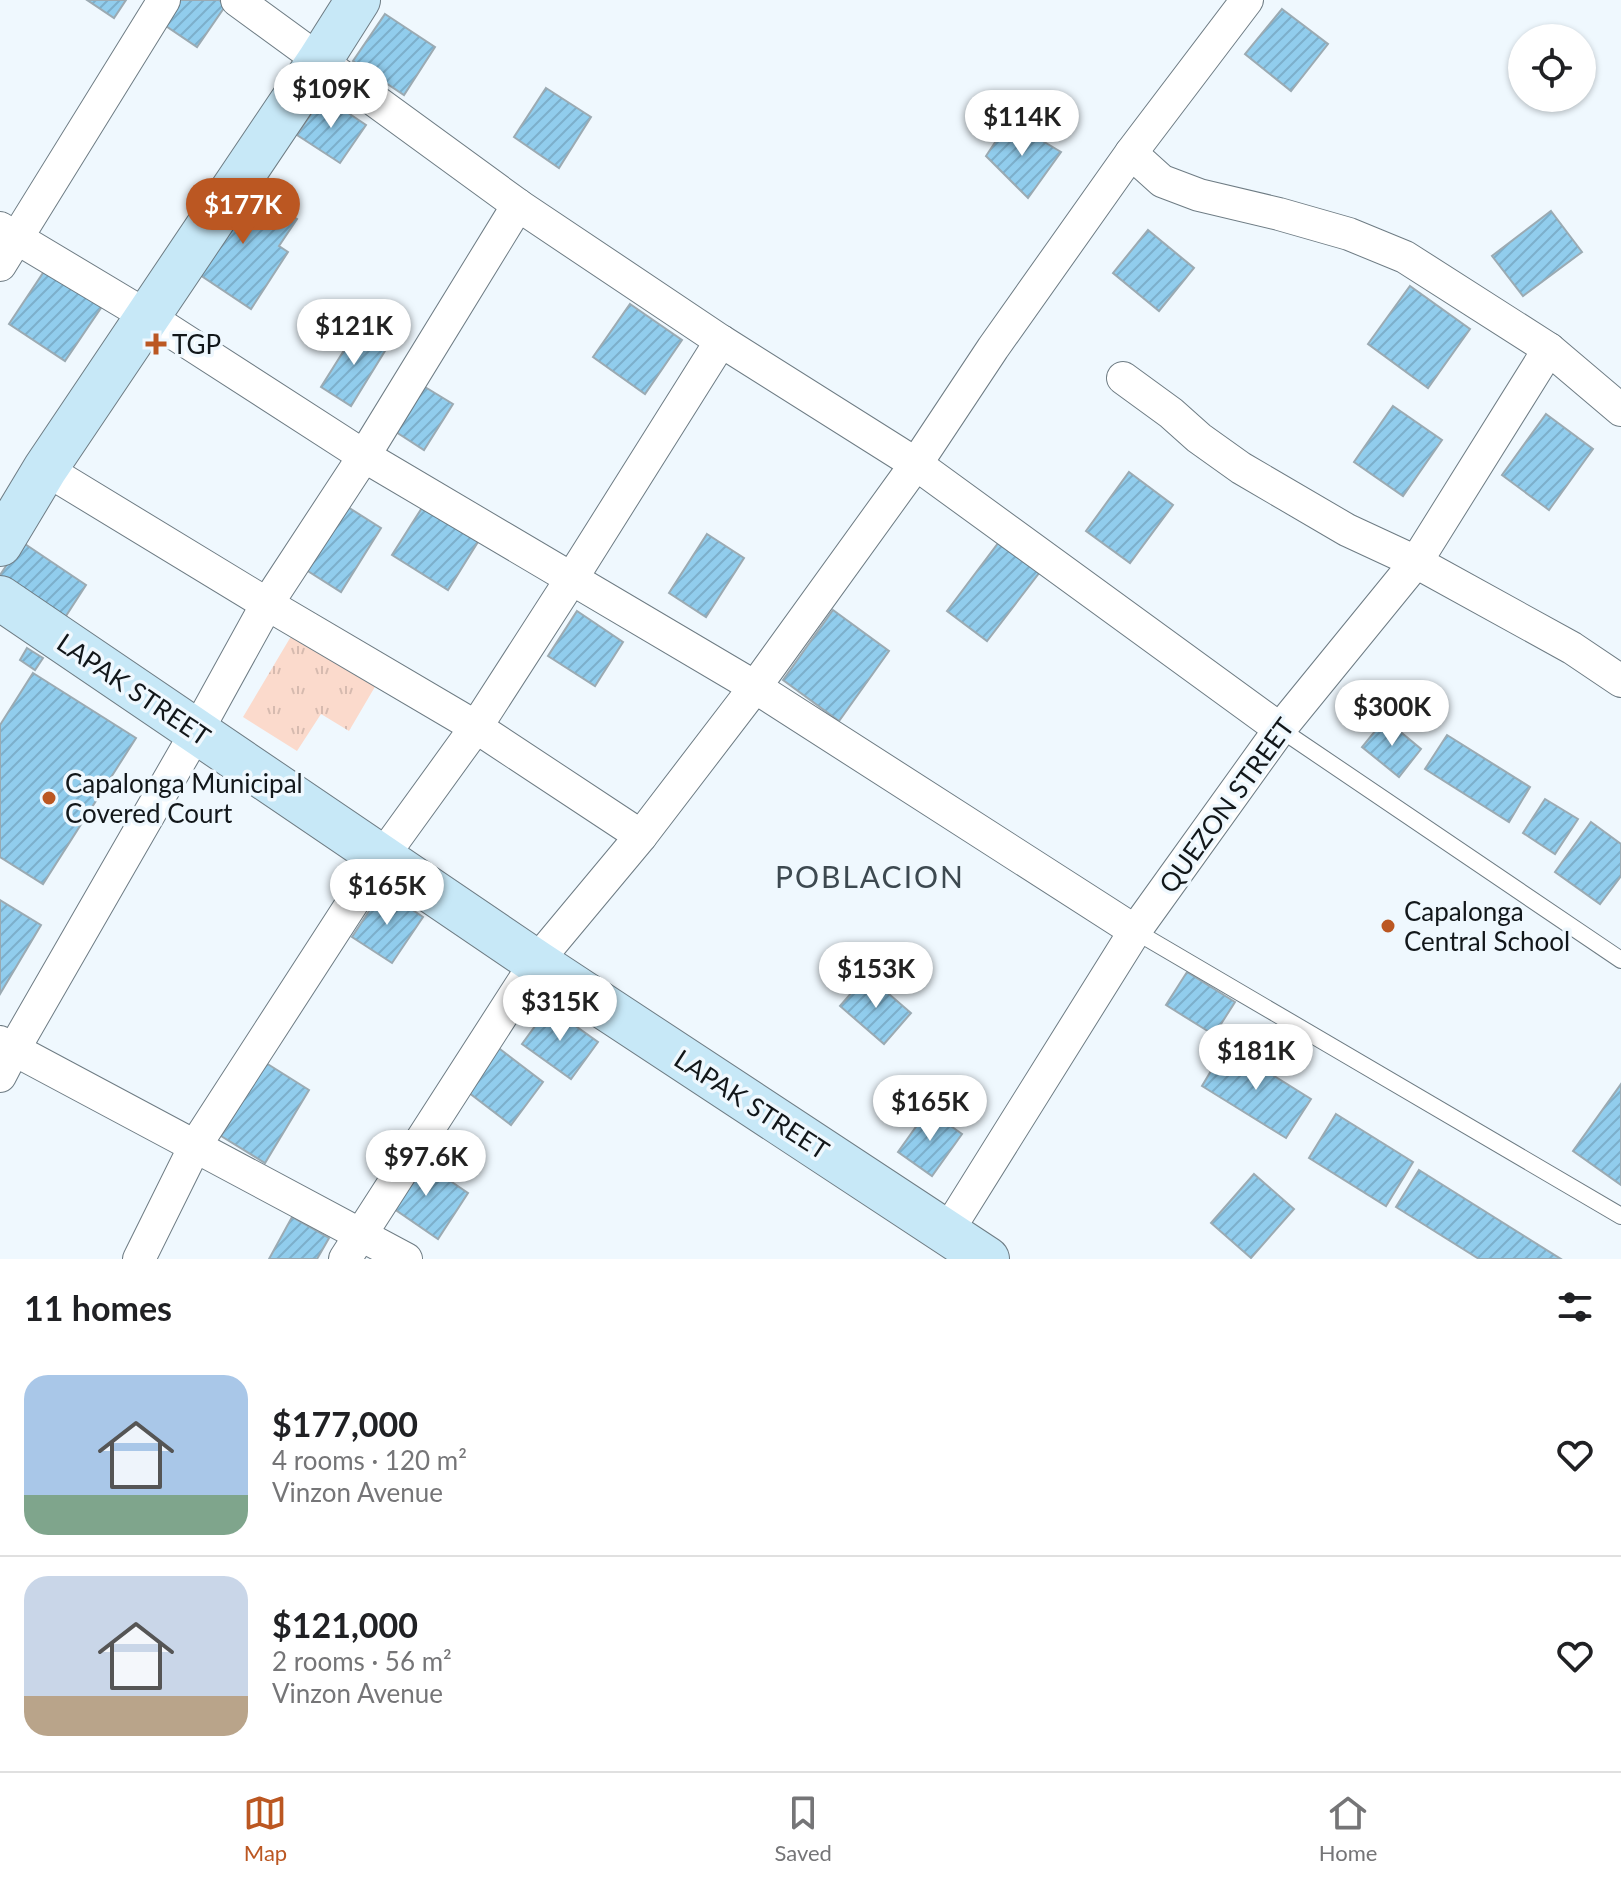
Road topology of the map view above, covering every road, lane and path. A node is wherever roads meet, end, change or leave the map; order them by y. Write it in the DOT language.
graph roads {
  1 [pos="164,0"];
  2 [pos="237,0"];
  3 [pos="358,0"];
  4 [pos="1247,0"];
  5 [pos="320,60"];
  6 [pos="1131,153"];
  7 [pos="518,205"];
  8 [pos="9,233"];
  9 [pos="0,265"];
  10 [pos="147,316"];
  11 [pos="721,341"];
  12 [pos="1549,349"];
  13 [pos="1123,378"];
  14 [pos="1621,410"];
  15 [pos="364,456"];
  16 [pos="916,464"];
  17 [pos="45,469"];
  18 [pos="0,544"];
  19 [pos="1416,562"];
  20 [pos="572,578"];
  21 [pos="0,598"];
  22 [pos="267,604"];
  23 [pos="1621,681"];
  24 [pos="755,687"];
  25 [pos="476,727"];
  26 [pos="1280,729"];
  27 [pos="197,731"];
  28 [pos="641,836"];
  29 [pos="382,857"];
  30 [pos="1135,931"];
  31 [pos="1621,960"];
  32 [pos="536,962"];
  33 [pos="5,1055"];
  34 [pos="195,1146"];
  35 [pos="1621,1216"];
  36 [pos="947,1232"];
  37 [pos="353,1247"];
  38 [pos="139,1259"];
  39 [pos="406,1259"];
  40 [pos="987,1259"];
  1 -- 8 [label="street"];
  2 -- 5 [label="street"];
  3 -- 5 [label="main road"];
  4 -- 6 [label="street"];
  5 -- 7 [label="street"];
  5 -- 10 [label="main road"];
  6 -- 12 [label="street"];
  6 -- 16 [label="street"];
  7 -- 11 [label="street"];
  7 -- 15 [label="street"];
  8 -- 9 [label="street"];
  8 -- 10 [label="street"];
  10 -- 15 [label="street"];
  10 -- 17 [label="main road"];
  11 -- 16 [label="street"];
  11 -- 20 [label="street"];
  12 -- 14 [label="street"];
  12 -- 19 [label="street, QUEZON STREET"];
  13 -- 19 [label="street"];
  15 -- 20 [label="street"];
  15 -- 22 [label="street"];
  16 -- 24 [label="street"];
  16 -- 26 [label="street"];
  17 -- 18 [label="main road"];
  17 -- 22 [label="street"];
  19 -- 23 [label="street"];
  19 -- 26 [label="street, QUEZON STREET"];
  20 -- 24 [label="street"];
  20 -- 25 [label="street"];
  21 -- 27 [label="main road, LAPAK STREET"];
  22 -- 25 [label="street"];
  22 -- 27 [label="street"];
  24 -- 28 [label="street"];
  24 -- 30 [label="street"];
  25 -- 28 [label="street"];
  25 -- 29 [label="street"];
  26 -- 30 [label="street, QUEZON STREET"];
  26 -- 31 [label="lane"];
  27 -- 29 [label="main road, LAPAK STREET"];
  27 -- 33 [label="street"];
  28 -- 32 [label="street"];
  29 -- 32 [label="main road, LAPAK STREET"];
  29 -- 34 [label="street"];
  30 -- 35 [label="lane"];
  30 -- 36 [label="street, QUEZON STREET"];
  32 -- 36 [label="main road, LAPAK STREET"];
  32 -- 37 [label="street"];
  33 -- 34 [label="street"];
  34 -- 37 [label="street"];
  34 -- 38 [label="street"];
  36 -- 40 [label="main road, LAPAK STREET"];
  37 -- 39 [label="street"];
}
